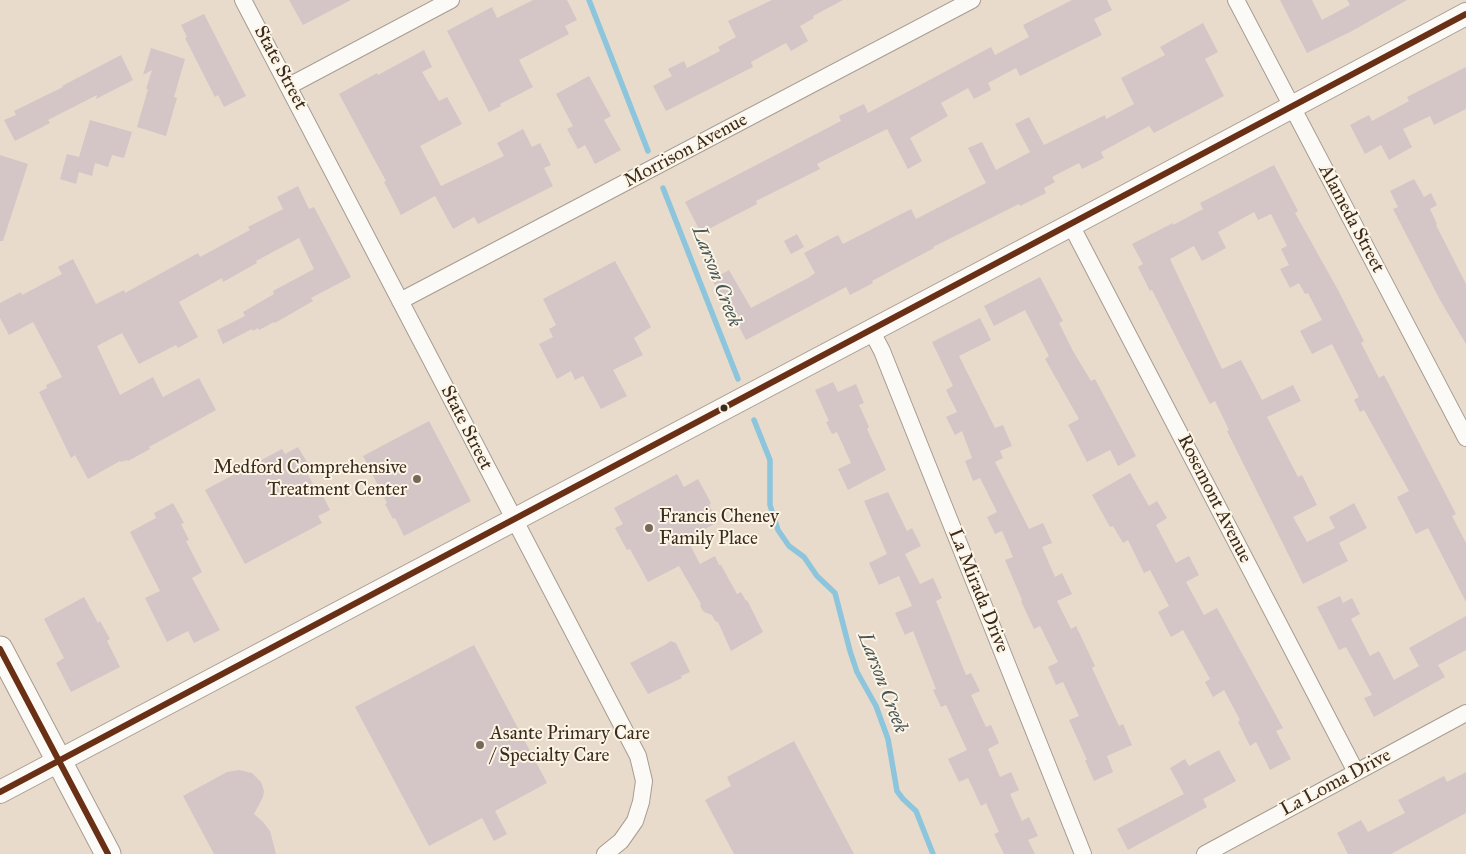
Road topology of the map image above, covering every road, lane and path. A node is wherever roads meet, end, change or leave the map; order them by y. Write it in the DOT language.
graph roads {
  1 [pos="243,0"];
  2 [pos="451,0"];
  3 [pos="972,0"];
  4 [pos="1236,0"];
  5 [pos="1466,14"];
  6 [pos="289,86"];
  7 [pos="1292,107"];
  8 [pos="1071,225"];
  9 [pos="400,301"];
  10 [pos="871,330"];
  11 [pos="1466,438"];
  12 [pos="515,520"];
  13 [pos="0,649"];
  14 [pos="1466,713"];
  15 [pos="59,761"];
  16 [pos="1356,772"];
  17 [pos="0,792"];
  18 [pos="108,854"];
  19 [pos="605,854"];
  20 [pos="1083,854"];
  21 [pos="1205,854"];
  1 -- 6 [label="street, State Street"];
  2 -- 6 [label="street"];
  3 -- 9 [label="street, Morrison Avenue"];
  4 -- 7 [label="street, Alameda Street"];
  5 -- 7 [label="street"];
  6 -- 9 [label="street, State Street"];
  7 -- 8 [label="street"];
  7 -- 11 [label="street, Alameda Street"];
  8 -- 10 [label="street"];
  8 -- 16 [label="street, Rosemont Avenue"];
  9 -- 12 [label="street, State Street"];
  10 -- 12 [label="street"];
  10 -- 20 [label="street, La Mirada Drive"];
  12 -- 15 [label="street"];
  12 -- 19 [label="street, State Street"];
  13 -- 15 [label="main road"];
  14 -- 16 [label="street, La Loma Drive"];
  15 -- 17 [label="street"];
  15 -- 18 [label="main road"];
  16 -- 21 [label="street, La Loma Drive"];
}
